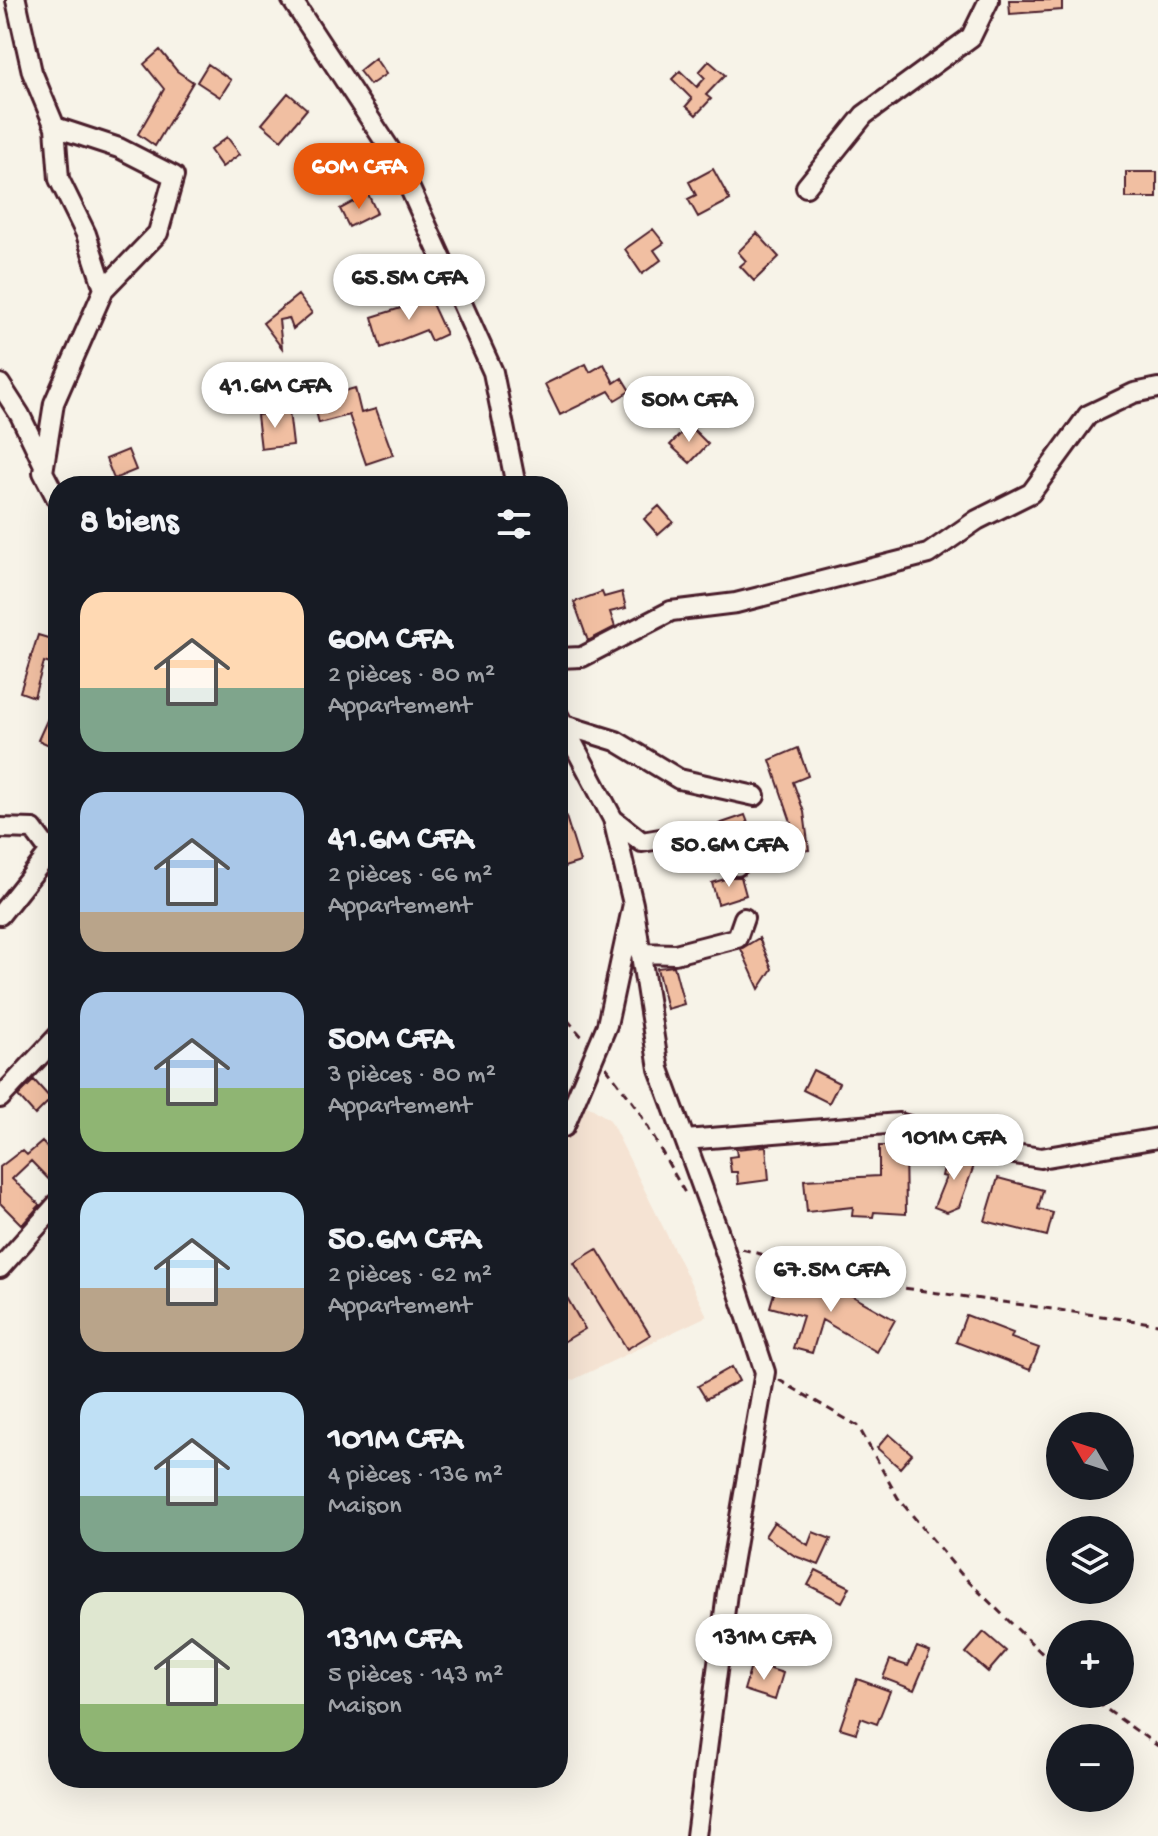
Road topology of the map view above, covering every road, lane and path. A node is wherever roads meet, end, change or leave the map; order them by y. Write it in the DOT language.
graph roads {
  1 [pos="16,0"];
  2 [pos="292,0"];
  3 [pos="989,0"];
  4 [pos="55,127"];
  5 [pos="806,187"];
  6 [pos="104,289"];
  7 [pos="0,384"];
  8 [pos="1158,388"];
  9 [pos="44,465"];
  10 [pos="514,476"];
  11 [pos="48,482"];
  12 [pos="568,658"];
  13 [pos="568,723"];
  14 [pos="568,736"];
  15 [pos="755,796"];
  16 [pos="613,819"];
  17 [pos="0,828"];
  18 [pos="48,849"];
  19 [pos="48,855"];
  20 [pos="737,866"];
  21 [pos="633,904"];
  22 [pos="0,915"];
  23 [pos="744,918"];
  24 [pos="640,953"];
  25 [pos="568,1021"];
  26 [pos="48,1047"];
  27 [pos="595,1052"];
  28 [pos="0,1098"];
  29 [pos="568,1117"];
  30 [pos="1158,1138"];
  31 [pos="685,1140"];
  32 [pos="692,1203"];
  33 [pos="48,1214"];
  34 [pos="723,1244"];
  35 [pos="0,1268"];
  36 [pos="1158,1324"];
  37 [pos="765,1372"];
  38 [pos="1046,1657"];
  39 [pos="1105,1708"];
  40 [pos="1158,1746"];
  41 [pos="696,1836"];
  1 -- 4 [label="street"];
  2 -- 10 [label="street"];
  3 -- 5 [label="street"];
  4 -- 6 [label="street"];
  4 -- 6 [label="street"];
  6 -- 9 [label="street"];
  7 -- 9 [label="street"];
  8 -- 12 [label="street"];
  9 -- 11 [label="street"];
  13 -- 15 [label="street"];
  14 -- 16 [label="street"];
  16 -- 20 [label="street"];
  16 -- 21 [label="street"];
  17 -- 18 [label="street"];
  19 -- 22 [label="street"];
  21 -- 24 [label="street"];
  21 -- 27 [label="street"];
  23 -- 24 [label="street"];
  24 -- 31 [label="street"];
  25 -- 27 [label="path"];
  26 -- 28 [label="street"];
  27 -- 29 [label="street"];
  27 -- 32 [label="path"];
  30 -- 31 [label="street"];
  31 -- 34 [label="street"];
  33 -- 35 [label="street"];
  34 -- 36 [label="path"];
  34 -- 37 [label="street"];
  37 -- 38 [label="path"];
  37 -- 41 [label="street"];
  39 -- 40 [label="path"];
}
